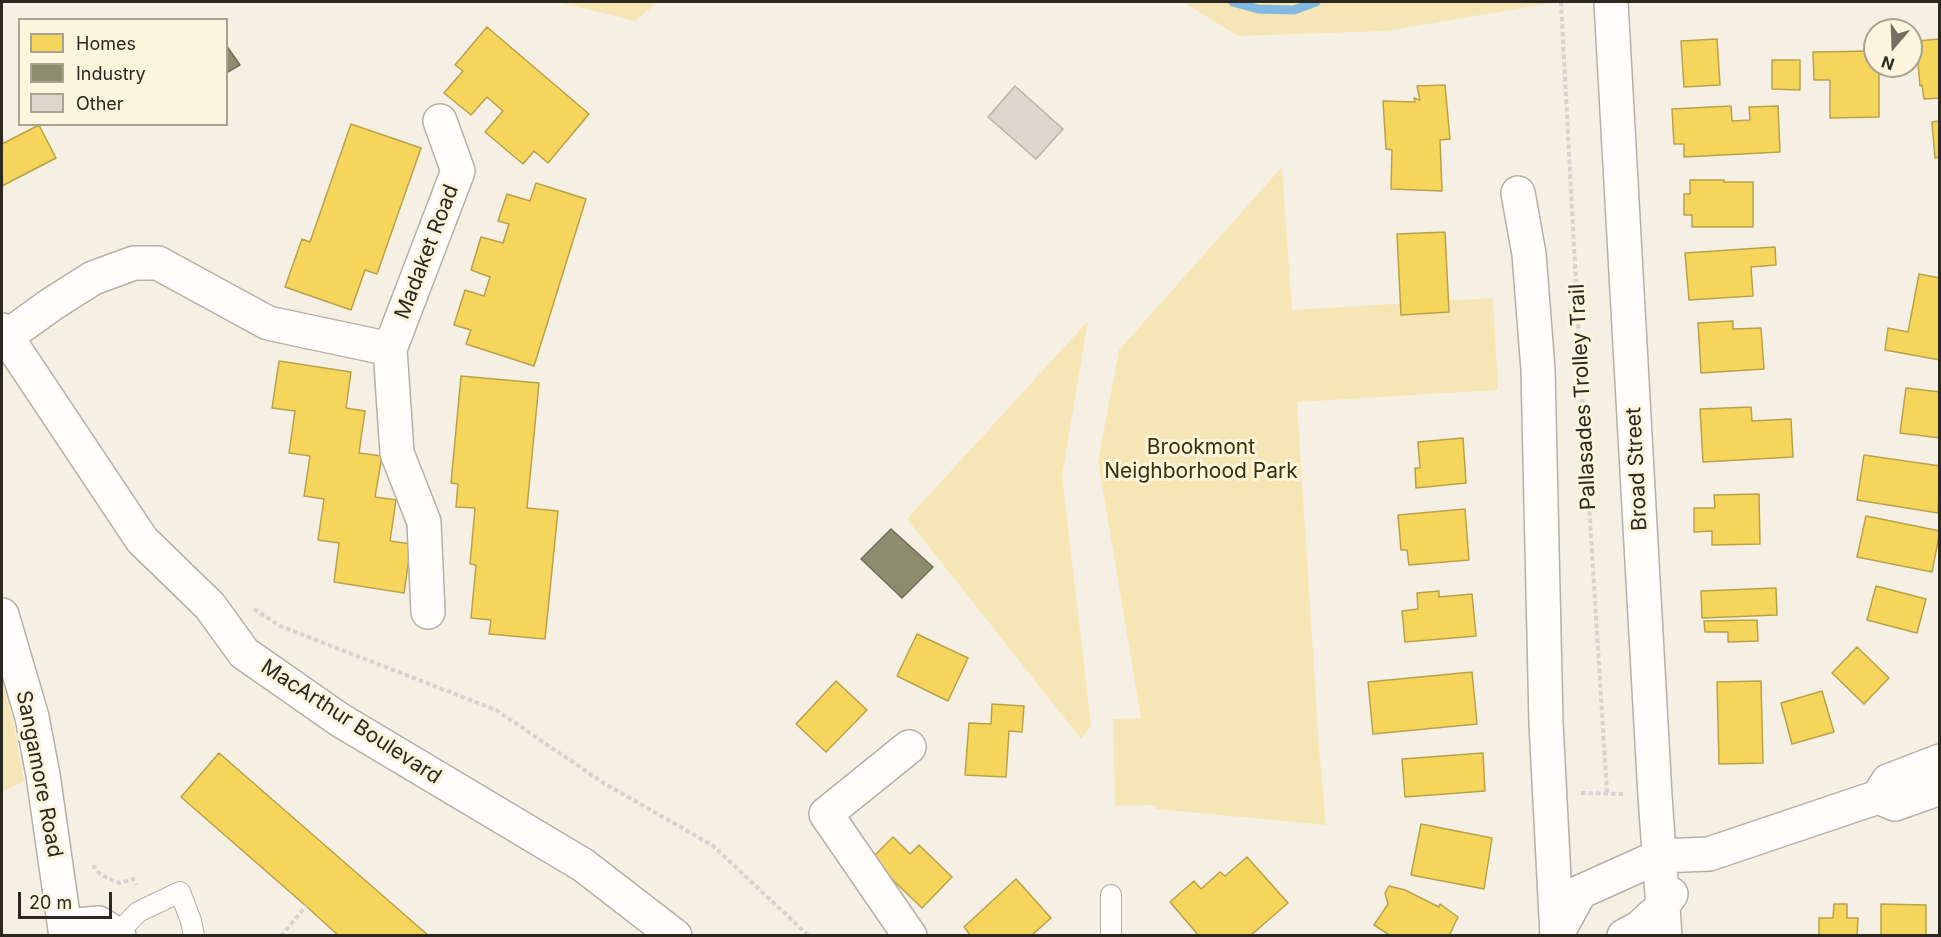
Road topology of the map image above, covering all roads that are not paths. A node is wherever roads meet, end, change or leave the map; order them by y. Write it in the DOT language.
graph roads {
  1 [pos="1611,2"];
  2 [pos="440,121"];
  3 [pos="1518,193"];
  4 [pos="3,336"];
  5 [pos="390,349"];
  6 [pos="428,612"];
  7 [pos="2,615"];
  8 [pos="909,747"];
  9 [pos="1940,761"];
  10 [pos="1940,788"];
  11 [pos="1878,797"];
  12 [pos="1709,854"];
  13 [pos="1660,856"];
  14 [pos="1111,895"];
  15 [pos="1664,921"];
  16 [pos="66,931"];
  17 [pos="118,935"];
  18 [pos="1557,935"];
  19 [pos="194,936"];
  20 [pos="675,936"];
  21 [pos="910,936"];
  22 [pos="1111,936"];
  23 [pos="1624,936"];
  1 -- 13 [label="street, Broad Street"];
  2 -- 5 [label="street, Madaket Road"];
  3 -- 18 [label="street"];
  4 -- 5 [label="street"];
  4 -- 20 [label="street, MacArthur Boulevard"];
  5 -- 6 [label="street, Madaket Road"];
  7 -- 16 [label="street, Sangamore Road"];
  8 -- 21 [label="street"];
  9 -- 11 [label="street"];
  10 -- 11 [label="street"];
  11 -- 12 [label="street"];
  12 -- 13 [label="street"];
  12 -- 15 [label="street"];
  13 -- 15 [label="street, Broad Street"];
  13 -- 18 [label="street"];
  14 -- 22 [label="lane"];
  15 -- 23 [label="street"];
  16 -- 17 [label="street"];
  17 -- 19 [label="lane"];
}
